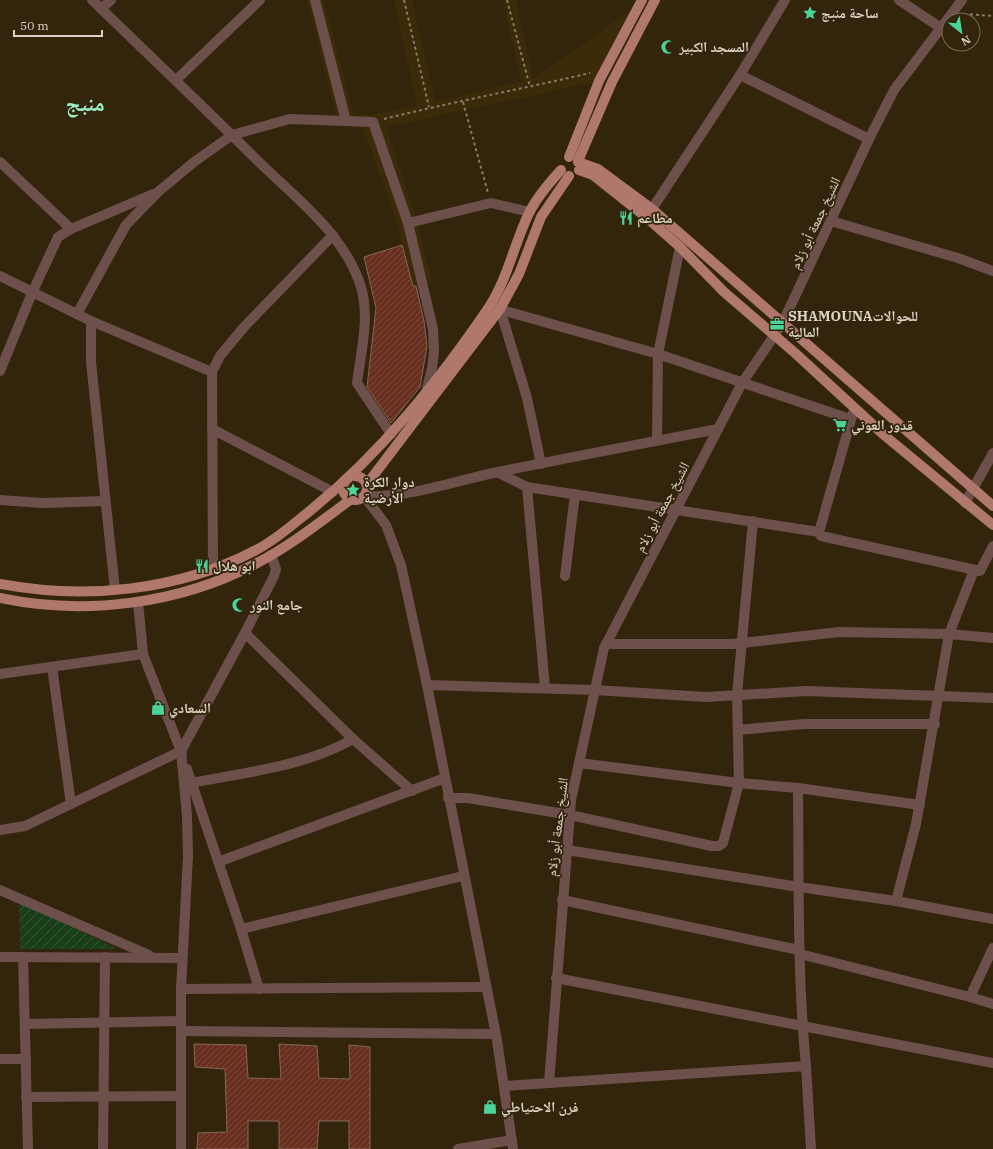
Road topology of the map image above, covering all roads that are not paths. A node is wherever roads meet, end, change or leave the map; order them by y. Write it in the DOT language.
graph roads {
  1 [pos="92,0"];
  2 [pos="110,0"];
  3 [pos="260,0"];
  4 [pos="315,0"];
  5 [pos="642,0"];
  6 [pos="655,0"];
  7 [pos="785,0"];
  8 [pos="899,0"];
  9 [pos="962,0"];
  10 [pos="101,9"];
  11 [pos="953,12"];
  12 [pos="941,28"];
  13 [pos="740,75"];
  14 [pos="176,80"];
  15 [pos="346,120"];
  16 [pos="232,135"];
  17 [pos="869,138"];
  18 [pos="0,162"];
  19 [pos="576,163"];
  20 [pos="560,170"];
  21 [pos="569,176"];
  22 [pos="158,192"];
  23 [pos="652,209"];
  24 [pos="530,212"];
  25 [pos="831,221"];
  26 [pos="408,223"];
  27 [pos="71,229"];
  28 [pos="333,235"];
  29 [pos="680,247"];
  30 [pos="993,271"];
  31 [pos="0,276"];
  32 [pos="32,292"];
  33 [pos="490,306"];
  34 [pos="500,309"];
  35 [pos="77,314"];
  36 [pos="91,321"];
  37 [pos="782,324"];
  38 [pos="774,336"];
  39 [pos="658,354"];
  40 [pos="0,371"];
  41 [pos="212,372"];
  42 [pos="742,383"];
  43 [pos="426,392"];
  44 [pos="855,408"];
  45 [pos="850,420"];
  46 [pos="212,429"];
  47 [pos="718,429"];
  48 [pos="391,434"];
  49 [pos="657,441"];
  50 [pos="993,453"];
  51 [pos="541,464"];
  52 [pos="497,472"];
  53 [pos="346,479"];
  54 [pos="367,484"];
  55 [pos="528,486"];
  56 [pos="974,490"];
  57 [pos="332,492"];
  58 [pos="575,494"];
  59 [pos="364,496"];
  60 [pos="0,500"];
  61 [pos="350,500"];
  62 [pos="105,501"];
  63 [pos="965,503"];
  64 [pos="993,506"];
  65 [pos="677,509"];
  66 [pos="753,521"];
  67 [pos="993,525"];
  68 [pos="819,532"];
  69 [pos="993,546"];
  70 [pos="271,555"];
  71 [pos="213,570"];
  72 [pos="974,570"];
  73 [pos="564,576"];
  74 [pos="0,584"];
  75 [pos="115,590"];
  76 [pos="0,598"];
  77 [pos="138,602"];
  78 [pos="245,633"];
  79 [pos="949,634"];
  80 [pos="993,638"];
  81 [pos="606,644"];
  82 [pos="741,644"];
  83 [pos="143,654"];
  84 [pos="52,667"];
  85 [pos="0,674"];
  86 [pos="427,685"];
  87 [pos="545,688"];
  88 [pos="595,690"];
  89 [pos="737,695"];
  90 [pos="940,695"];
  91 [pos="993,698"];
  92 [pos="934,724"];
  93 [pos="738,730"];
  94 [pos="353,739"];
  95 [pos="181,751"];
  96 [pos="579,763"];
  97 [pos="445,778"];
  98 [pos="191,783"];
  99 [pos="739,783"];
  100 [pos="798,788"];
  101 [pos="412,791"];
  102 [pos="448,798"];
  103 [pos="71,804"];
  104 [pos="920,805"];
  105 [pos="570,815"];
  106 [pos="0,830"];
  107 [pos="567,850"];
  108 [pos="218,862"];
  109 [pos="463,876"];
  110 [pos="799,887"];
  111 [pos="0,890"];
  112 [pos="562,900"];
  113 [pos="896,900"];
  114 [pos="993,919"];
  115 [pos="241,929"];
  116 [pos="993,948"];
  117 [pos="799,952"];
  118 [pos="0,957"];
  119 [pos="23,957"];
  120 [pos="105,957"];
  121 [pos="153,957"];
  122 [pos="182,958"];
  123 [pos="556,978"];
  124 [pos="485,987"];
  125 [pos="181,989"];
  126 [pos="259,989"];
  127 [pos="970,998"];
  128 [pos="993,1004"];
  129 [pos="104,1023"];
  130 [pos="25,1024"];
  131 [pos="802,1025"];
  132 [pos="181,1026"];
  133 [pos="495,1034"];
  134 [pos="0,1059"];
  135 [pos="26,1059"];
  136 [pos="993,1063"];
  137 [pos="806,1066"];
  138 [pos="549,1083"];
  139 [pos="504,1086"];
  140 [pos="104,1096"];
  141 [pos="181,1096"];
  142 [pos="26,1097"];
  143 [pos="512,1145"];
  144 [pos="28,1149"];
  145 [pos="103,1149"];
  146 [pos="181,1149"];
  147 [pos="458,1149"];
  148 [pos="811,1149"];
  1 -- 10 [label="street"];
  2 -- 10 [label="street"];
  3 -- 14 [label="street"];
  4 -- 15 [label="street"];
  5 -- 19 [label="main road"];
  6 -- 19 [label="main road"];
  7 -- 13 [label="street"];
  8 -- 12 [label="street"];
  9 -- 11 [label="street, الشيخ جمعة أبو زلام"];
  10 -- 14 [label="street"];
  12 -- 17 [label="street, الشيخ جمعة أبو زلام"];
  13 -- 17 [label="street"];
  13 -- 23 [label="street"];
  14 -- 16 [label="street"];
  15 -- 16 [label="street"];
  15 -- 26 [label="street"];
  16 -- 22 [label="street"];
  16 -- 28 [label="street"];
  17 -- 25 [label="street, الشيخ جمعة أبو زلام"];
  18 -- 27 [label="street"];
  19 -- 20 [label="main road"];
  19 -- 21 [label="main road"];
  19 -- 23 [label="main road"];
  19 -- 29 [label="main road"];
  20 -- 21 [label="main road"];
  20 -- 24 [label="main road"];
  21 -- 34 [label="main road"];
  22 -- 27 [label="street"];
  22 -- 35 [label="street"];
  23 -- 37 [label="main road"];
  24 -- 26 [label="street"];
  24 -- 33 [label="main road"];
  25 -- 30 [label="street"];
  25 -- 37 [label="street, الشيخ جمعة أبو زلام"];
  26 -- 43 [label="street"];
  27 -- 32 [label="street"];
  28 -- 41 [label="street"];
  28 -- 48 [label="street"];
  29 -- 38 [label="main road"];
  29 -- 39 [label="street"];
  31 -- 32 [label="street"];
  32 -- 35 [label="street"];
  32 -- 40 [label="street"];
  33 -- 34 [label="street"];
  33 -- 43 [label="main road"];
  34 -- 39 [label="street"];
  34 -- 51 [label="street"];
  34 -- 54 [label="main road"];
  35 -- 36 [label="street"];
  36 -- 41 [label="street"];
  36 -- 62 [label="street"];
  37 -- 38 [label="street, الشيخ جمعة أبو زلام"];
  37 -- 56 [label="main road"];
  38 -- 42 [label="street, الشيخ جمعة أبو زلام"];
  38 -- 44 [label="main road"];
  39 -- 42 [label="street"];
  39 -- 49 [label="street"];
  41 -- 46 [label="street"];
  42 -- 45 [label="street"];
  42 -- 47 [label="street, الشيخ جمعة أبو زلام"];
  43 -- 48 [label="main road"];
  44 -- 45 [label="street"];
  44 -- 63 [label="main road"];
  45 -- 68 [label="street"];
  46 -- 57 [label="street"];
  46 -- 71 [label="street"];
  47 -- 49 [label="street"];
  47 -- 65 [label="street, الشيخ جمعة أبو زلام"];
  48 -- 53 [label="main road"];
  49 -- 51 [label="street"];
  50 -- 56 [label="street"];
  51 -- 52 [label="street"];
  52 -- 55 [label="street"];
  52 -- 59 [label="street"];
  53 -- 54 [label="main road"];
  53 -- 57 [label="main road"];
  53 -- 61 [label="main road"];
  54 -- 59 [label="main road"];
  55 -- 58 [label="street"];
  55 -- 87 [label="street"];
  56 -- 63 [label="street"];
  56 -- 64 [label="main road"];
  57 -- 71 [label="main road"];
  58 -- 65 [label="street"];
  58 -- 73 [label="street"];
  59 -- 61 [label="main road"];
  59 -- 86 [label="street"];
  60 -- 62 [label="street"];
  61 -- 70 [label="main road"];
  62 -- 75 [label="street"];
  63 -- 67 [label="main road"];
  65 -- 66 [label="street"];
  65 -- 81 [label="street, الشيخ جمعة أبو زلام"];
  66 -- 68 [label="street"];
  66 -- 82 [label="street"];
  68 -- 72 [label="street"];
  69 -- 72 [label="street"];
  70 -- 77 [label="main road"];
  70 -- 78 [label="street"];
  71 -- 75 [label="main road"];
  72 -- 79 [label="street"];
  74 -- 75 [label="main road"];
  76 -- 77 [label="main road"];
  77 -- 83 [label="street"];
  78 -- 94 [label="street"];
  78 -- 95 [label="street"];
  79 -- 80 [label="street"];
  79 -- 82 [label="street"];
  79 -- 90 [label="street"];
  81 -- 82 [label="street"];
  81 -- 88 [label="street, الشيخ جمعة أبو زلام"];
  82 -- 89 [label="street"];
  83 -- 84 [label="street"];
  83 -- 95 [label="street"];
  84 -- 85 [label="street"];
  84 -- 103 [label="street"];
  86 -- 87 [label="street"];
  86 -- 97 [label="street"];
  87 -- 88 [label="street"];
  88 -- 89 [label="street"];
  88 -- 96 [label="street, الشيخ جمعة أبو زلام"];
  89 -- 90 [label="street"];
  89 -- 93 [label="street"];
  90 -- 91 [label="street"];
  90 -- 92 [label="street"];
  92 -- 93 [label="street"];
  92 -- 104 [label="street"];
  93 -- 99 [label="street"];
  94 -- 98 [label="street"];
  94 -- 101 [label="street"];
  95 -- 98 [label="street"];
  95 -- 103 [label="street"];
  95 -- 122 [label="street"];
  96 -- 99 [label="street"];
  96 -- 105 [label="street, الشيخ جمعة أبو زلام"];
  97 -- 101 [label="street"];
  97 -- 102 [label="street"];
  98 -- 108 [label="street"];
  99 -- 100 [label="street"];
  99 -- 105 [label="street"];
  100 -- 104 [label="street"];
  100 -- 110 [label="street"];
  101 -- 108 [label="street"];
  102 -- 105 [label="street"];
  102 -- 109 [label="street"];
  103 -- 106 [label="street"];
  104 -- 113 [label="street"];
  105 -- 107 [label="street, الشيخ جمعة أبو زلام"];
  107 -- 110 [label="street"];
  107 -- 112 [label="street, الشيخ جمعة أبو زلام"];
  108 -- 115 [label="street"];
  109 -- 115 [label="street"];
  109 -- 124 [label="street"];
  110 -- 113 [label="street"];
  110 -- 117 [label="street"];
  111 -- 121 [label="street"];
  112 -- 117 [label="street"];
  112 -- 123 [label="street, الشيخ جمعة أبو زلام"];
  113 -- 114 [label="street"];
  115 -- 126 [label="street"];
  116 -- 127 [label="street"];
  117 -- 127 [label="street"];
  117 -- 131 [label="street"];
  118 -- 119 [label="street"];
  119 -- 120 [label="street"];
  119 -- 130 [label="street"];
  120 -- 121 [label="street"];
  120 -- 129 [label="street"];
  121 -- 122 [label="street"];
  122 -- 125 [label="street"];
  123 -- 131 [label="street"];
  123 -- 138 [label="street, الشيخ جمعة أبو زلام"];
  124 -- 126 [label="street"];
  124 -- 133 [label="street"];
  125 -- 126 [label="street"];
  125 -- 132 [label="street"];
  127 -- 128 [label="street"];
  129 -- 130 [label="street"];
  129 -- 132 [label="street"];
  129 -- 140 [label="street"];
  130 -- 135 [label="street"];
  131 -- 136 [label="street"];
  131 -- 137 [label="street"];
  132 -- 133 [label="street"];
  132 -- 141 [label="street"];
  133 -- 139 [label="street"];
  134 -- 135 [label="street"];
  135 -- 142 [label="street"];
  137 -- 138 [label="street"];
  137 -- 148 [label="street"];
  138 -- 139 [label="street"];
  139 -- 143 [label="street"];
  140 -- 141 [label="street"];
  140 -- 142 [label="street"];
  140 -- 145 [label="street"];
  141 -- 146 [label="street"];
  142 -- 144 [label="street"];
  143 -- 147 [label="street"];
}
